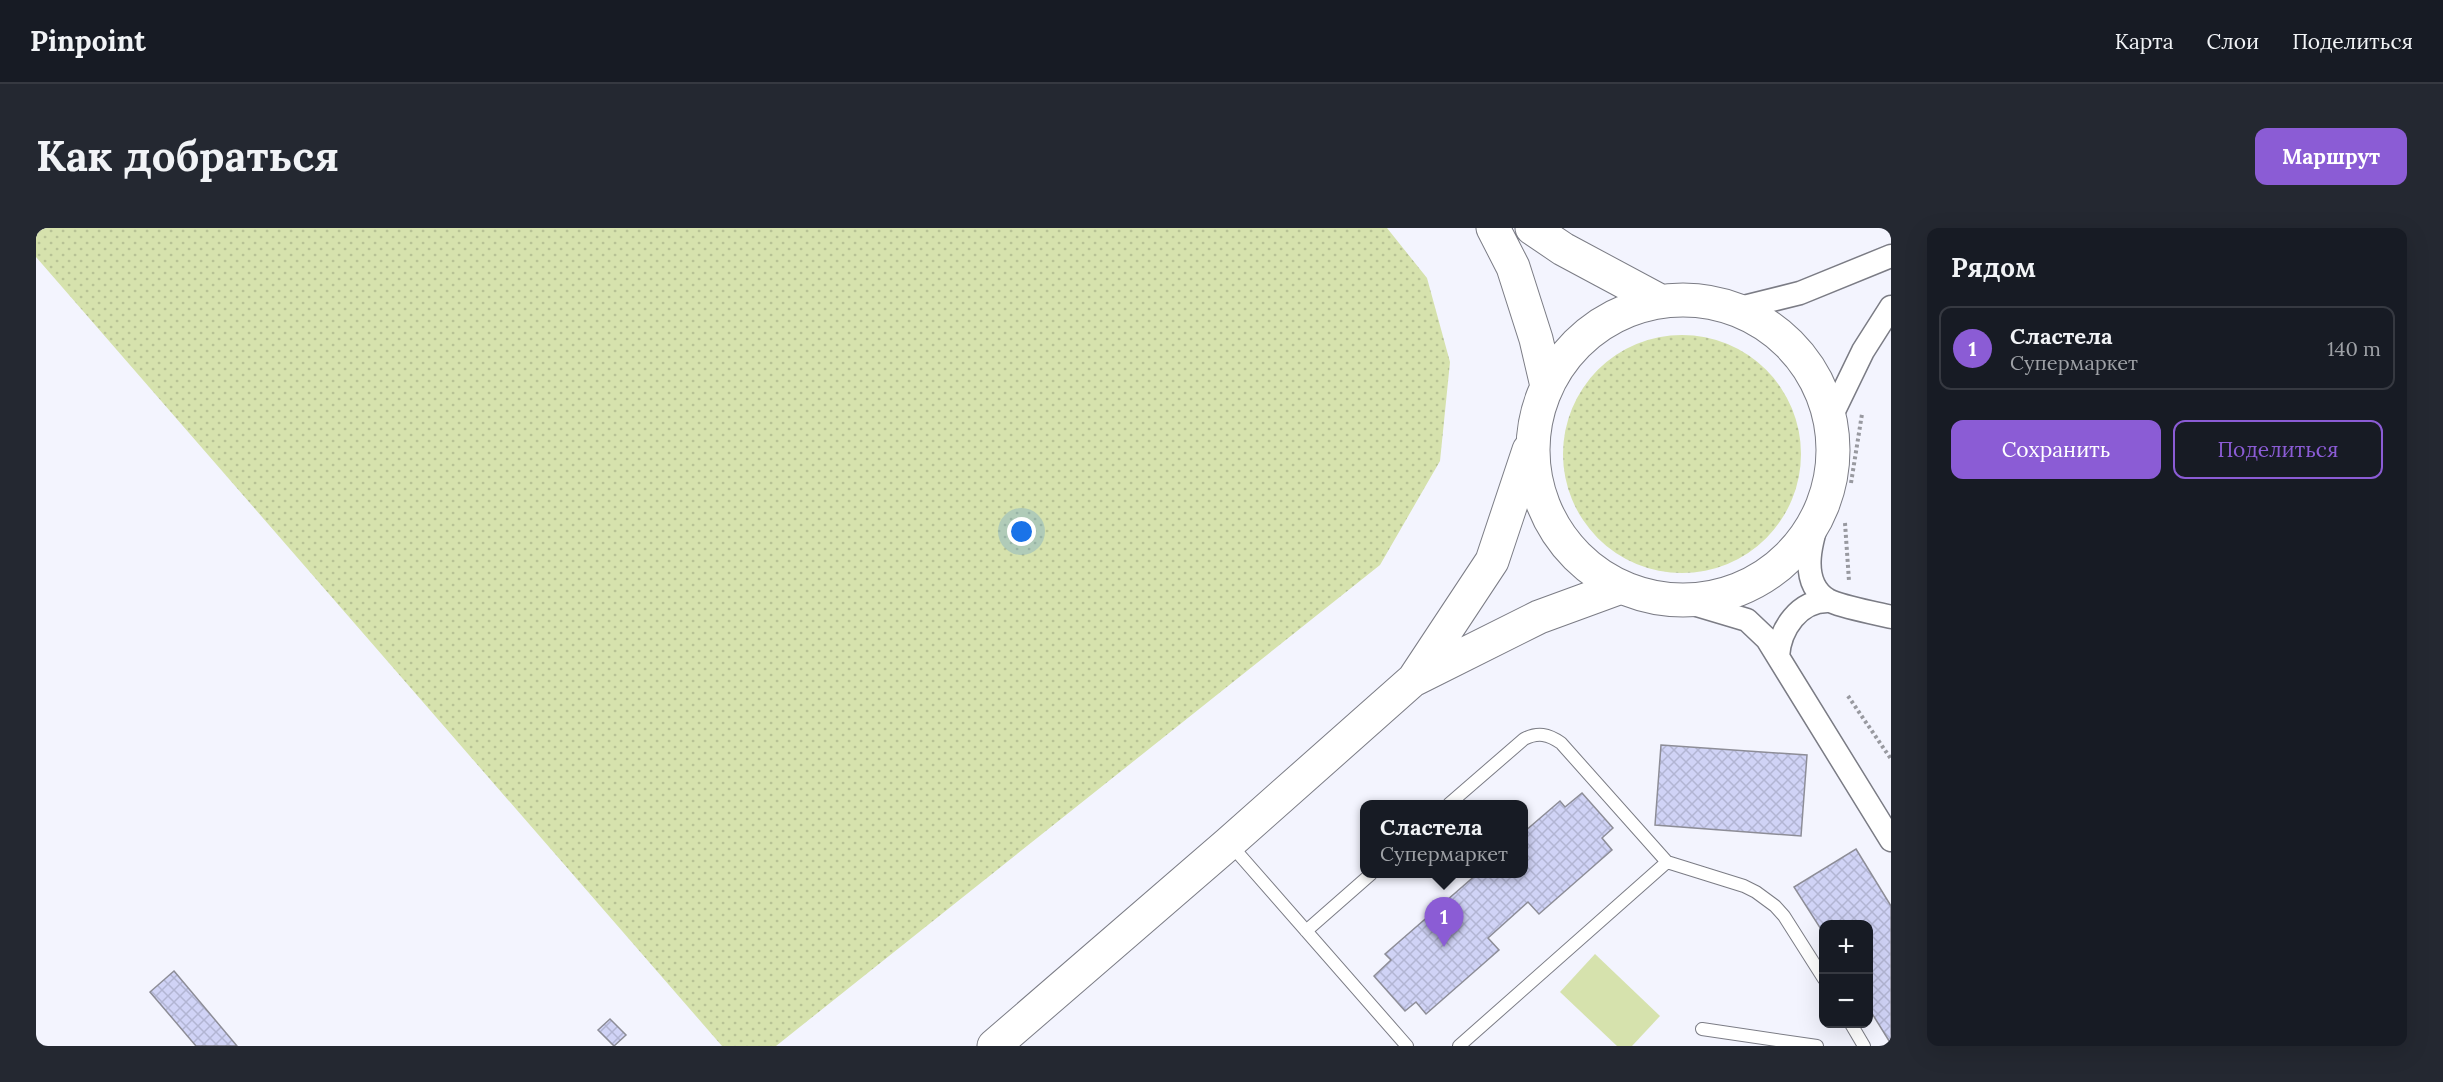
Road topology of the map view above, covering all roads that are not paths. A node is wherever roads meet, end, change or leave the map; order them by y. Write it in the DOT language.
graph roads {
  1 [pos="1493,228"];
  2 [pos="1532,228"];
  3 [pos="1891,256"];
  4 [pos="1660,301"];
  5 [pos="1891,307"];
  6 [pos="1736,309"];
  7 [pos="1547,386"];
  8 [pos="1830,419"];
  9 [pos="1533,437"];
  10 [pos="1841,498"];
  11 [pos="1621,587"];
  12 [pos="1680,600"];
  13 [pos="1830,601"];
  14 [pos="1891,616"];
  15 [pos="1778,656"];
  16 [pos="1414,679"];
  17 [pos="1454,800"];
  18 [pos="1891,840"];
  19 [pos="1229,843"];
  20 [pos="1667,862"];
  21 [pos="1365,878"];
  22 [pos="1306,931"];
  23 [pos="1820,974"];
  24 [pos="1854,1028"];
  25 [pos="1702,1029"];
  26 [pos="1006,1043"];
  27 [pos="1407,1046"];
  28 [pos="1459,1046"];
  29 [pos="1817,1046"];
  30 [pos="1864,1046"];
  1 -- 7 [label="main road"];
  2 -- 4 [label="main road"];
  3 -- 6 [label="street"];
  4 -- 6 [label="main road"];
  4 -- 7 [label="main road"];
  5 -- 8 [label="street"];
  6 -- 8 [label="main road"];
  7 -- 9 [label="main road"];
  8 -- 10 [label="main road"];
  9 -- 11 [label="main road"];
  9 -- 16 [label="main road"];
  10 -- 12 [label="main road"];
  10 -- 13 [label="street"];
  11 -- 12 [label="main road"];
  11 -- 16 [label="main road"];
  12 -- 15 [label="street"];
  13 -- 14 [label="street"];
  13 -- 15 [label="street"];
  15 -- 18 [label="street"];
  16 -- 19 [label="main road"];
  17 -- 20 [label="lane"];
  19 -- 22 [label="lane"];
  19 -- 26 [label="main road"];
  20 -- 23 [label="lane"];
  20 -- 28 [label="lane"];
  21 -- 22 [label="lane"];
  22 -- 27 [label="lane"];
  24 -- 30 [label="lane"];
  25 -- 29 [label="lane"];
}
